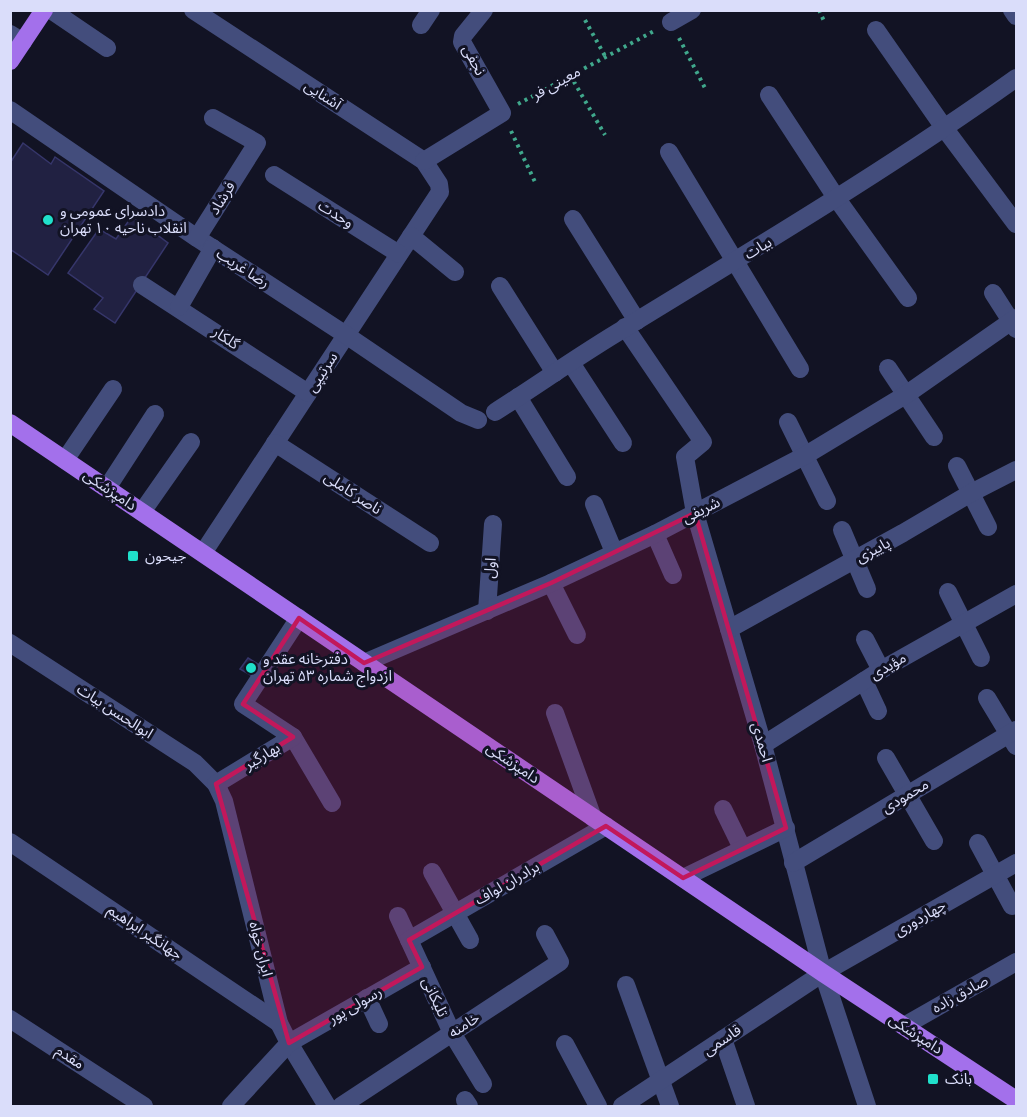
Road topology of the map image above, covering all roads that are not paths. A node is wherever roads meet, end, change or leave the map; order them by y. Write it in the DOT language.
graph roads {
  1 [pos="44,10"];
  2 [pos="51,10"];
  3 [pos="193,10"];
  4 [pos="484,10"];
  5 [pos="692,10"];
  6 [pos="1012,10"];
  7 [pos="1017,16"];
  8 [pos="671,22"];
  9 [pos="876,30"];
  10 [pos="17,38"];
  11 [pos="107,48"];
  12 [pos="10,61"];
  13 [pos="1017,78"];
  14 [pos="770,95"];
  15 [pos="10,111"];
  16 [pos="213,118"];
  17 [pos="945,129"];
  18 [pos="669,152"];
  19 [pos="424,161"];
  20 [pos="274,175"];
  21 [pos="440,192"];
  22 [pos="837,199"];
  23 [pos="573,219"];
  24 [pos="1017,224"];
  25 [pos="411,236"];
  26 [pos="197,238"];
  27 [pos="213,248"];
  28 [pos="399,254"];
  29 [pos="734,262"];
  30 [pos="454,272"];
  31 [pos="142,285"];
  32 [pos="500,286"];
  33 [pos="993,293"];
  34 [pos="908,298"];
  35 [pos="179,308"];
  36 [pos="1014,323"];
  37 [pos="631,324"];
  38 [pos="346,335"];
  39 [pos="571,363"];
  40 [pos="888,368"];
  41 [pos="800,369"];
  42 [pos="555,373"];
  43 [pos="113,388"];
  44 [pos="308,393"];
  45 [pos="907,394"];
  46 [pos="518,397"];
  47 [pos="495,412"];
  48 [pos="155,414"];
  49 [pos="478,420"];
  50 [pos="789,422"];
  51 [pos="10,423"];
  52 [pos="934,437"];
  53 [pos="191,442"];
  54 [pos="275,443"];
  55 [pos="623,443"];
  56 [pos="806,455"];
  57 [pos="65,460"];
  58 [pos="957,466"];
  59 [pos="1017,470"];
  60 [pos="567,477"];
  61 [pos="107,488"];
  62 [pos="971,493"];
  63 [pos="827,501"];
  64 [pos="594,504"];
  65 [pos="142,512"];
  66 [pos="695,513"];
  67 [pos="493,524"];
  68 [pos="988,526"];
  69 [pos="842,530"];
  70 [pos="655,534"];
  71 [pos="430,543"];
  72 [pos="614,552"];
  73 [pos="203,553"];
  74 [pos="855,559"];
  75 [pos="673,575"];
  76 [pos="551,583"];
  77 [pos="867,589"];
  78 [pos="948,592"];
  79 [pos="1017,594"];
  80 [pos="487,611"];
  81 [pos="299,618"];
  82 [pos="965,623"];
  83 [pos="729,629"];
  84 [pos="577,635"];
  85 [pos="865,639"];
  86 [pos="10,644"];
  87 [pos="981,658"];
  88 [pos="364,663"];
  89 [pos="881,670"];
  90 [pos="864,681"];
  91 [pos="987,698"];
  92 [pos="878,711"];
  93 [pos="555,713"];
  94 [pos="1014,736"];
  95 [pos="293,737"];
  96 [pos="763,745"];
  97 [pos="886,758"];
  98 [pos="216,784"];
  99 [pos="908,795"];
  100 [pos="332,802"];
  101 [pos="723,809"];
  102 [pos="600,822"];
  103 [pos="786,828"];
  104 [pos="934,841"];
  105 [pos="10,842"];
  106 [pos="978,843"];
  107 [pos="742,848"];
  108 [pos="793,863"];
  109 [pos="1017,863"];
  110 [pos="432,872"];
  111 [pos="995,875"];
  112 [pos="683,878"];
  113 [pos="1012,906"];
  114 [pos="455,913"];
  115 [pos="398,916"];
  116 [pos="545,933"];
  117 [pos="409,940"];
  118 [pos="470,940"];
  119 [pos="1017,962"];
  120 [pos="422,968"];
  121 [pos="823,973"];
  122 [pos="626,985"];
  123 [pos="367,998"];
  124 [pos="10,1019"];
  125 [pos="279,1023"];
  126 [pos="379,1024"];
  127 [pos="904,1026"];
  128 [pos="452,1033"];
  129 [pos="723,1039"];
  130 [pos="289,1043"];
  131 [pos="565,1044"];
  132 [pos="660,1081"];
  133 [pos="483,1084"];
  134 [pos="1017,1100"];
  135 [pos="132,1103"];
  136 [pos="231,1107"];
  137 [pos="327,1107"];
  138 [pos="341,1107"];
  139 [pos="598,1107"];
  140 [pos="622,1107"];
  141 [pos="670,1107"];
  142 [pos="746,1107"];
  143 [pos="867,1107"];
  1 -- 10 [label="main road"];
  2 -- 11 [label="street"];
  3 -- 19 [label="street, آشنایی"];
  4 -- 19 [label="street, نجفی"];
  5 -- 8 [label="street"];
  6 -- 7 [label="street"];
  9 -- 17 [label="street"];
  10 -- 12 [label="main road"];
  13 -- 17 [label="street, بیات"];
  14 -- 22 [label="street"];
  15 -- 26 [label="street, رضا غریب"];
  16 -- 26 [label="street, فرشاد"];
  17 -- 22 [label="street, بیات"];
  17 -- 24 [label="street"];
  18 -- 29 [label="street"];
  19 -- 21 [label="street, آشنایی"];
  20 -- 28 [label="street, وحدت"];
  21 -- 25 [label="street, سرتیپی"];
  22 -- 29 [label="street, بیات"];
  22 -- 34 [label="street"];
  23 -- 37 [label="street"];
  25 -- 28 [label="street, سرتیپی"];
  25 -- 30 [label="street"];
  26 -- 27 [label="street, رضا غریب"];
  27 -- 35 [label="street"];
  27 -- 38 [label="street, رضا غریب"];
  28 -- 38 [label="street, سرتیپی"];
  29 -- 37 [label="street, بیات"];
  29 -- 41 [label="street"];
  31 -- 35 [label="street, گلکار"];
  32 -- 42 [label="street"];
  33 -- 36 [label="street"];
  35 -- 44 [label="street, گلکار"];
  36 -- 45 [label="street, شریفی"];
  37 -- 39 [label="street, بیات"];
  37 -- 66 [label="street, احمدی"];
  38 -- 44 [label="street, سرتیپی"];
  38 -- 49 [label="street, رضا غریب"];
  39 -- 42 [label="street, بیات"];
  39 -- 55 [label="street"];
  40 -- 45 [label="street"];
  42 -- 46 [label="street, بیات"];
  43 -- 57 [label="street"];
  44 -- 54 [label="street, سرتیپی"];
  45 -- 52 [label="street"];
  45 -- 56 [label="street, شریفی"];
  46 -- 47 [label="street, بیات"];
  46 -- 60 [label="street"];
  48 -- 61 [label="street"];
  50 -- 56 [label="street"];
  51 -- 57 [label="main road, دامپزشکی"];
  53 -- 65 [label="street"];
  54 -- 71 [label="street, ناصر کاملی"];
  54 -- 73 [label="street, سرتیپی"];
  56 -- 63 [label="street"];
  56 -- 66 [label="street, شریفی"];
  57 -- 61 [label="main road, دامپزشکی"];
  58 -- 62 [label="street"];
  59 -- 62 [label="street, پاییزی"];
  61 -- 65 [label="main road, دامپزشکی"];
  62 -- 68 [label="street"];
  62 -- 74 [label="street, پاییزی"];
  64 -- 72 [label="street"];
  65 -- 73 [label="main road, دامپزشکی"];
  66 -- 70 [label="street, شریفی"];
  66 -- 83 [label="street, احمدی"];
  67 -- 80 [label="street, اول"];
  69 -- 74 [label="street"];
  70 -- 72 [label="street, شریفی"];
  70 -- 75 [label="street"];
  72 -- 76 [label="street, شریفی"];
  73 -- 81 [label="main road, دامپزشکی"];
  74 -- 77 [label="street"];
  74 -- 83 [label="street, پاییزی"];
  76 -- 80 [label="street, شریفی"];
  76 -- 84 [label="street"];
  78 -- 82 [label="street"];
  79 -- 82 [label="street, مؤیدی"];
  80 -- 88 [label="street, شریفی"];
  81 -- 88 [label="main road, دامپزشکی"];
  81 -- 95 [label="street, بهارگیر"];
  82 -- 87 [label="street"];
  82 -- 89 [label="street, مؤیدی"];
  83 -- 96 [label="street, احمدی"];
  85 -- 89 [label="street"];
  86 -- 98 [label="street, ابوالحسن بیات"];
  88 -- 102 [label="main road, دامپزشکی"];
  89 -- 90 [label="street, مؤیدی"];
  90 -- 92 [label="street"];
  90 -- 96 [label="street, مؤیدی"];
  91 -- 94 [label="street"];
  93 -- 102 [label="street"];
  94 -- 99 [label="street, محمودی"];
  95 -- 98 [label="street, بهارگیر"];
  95 -- 100 [label="street"];
  96 -- 103 [label="street, احمدی"];
  97 -- 99 [label="street"];
  98 -- 125 [label="street, ایران خواه"];
  99 -- 104 [label="street"];
  99 -- 108 [label="street, محمودی"];
  101 -- 107 [label="street"];
  102 -- 112 [label="main road, دامپزشکی"];
  102 -- 114 [label="street, برادران لواف"];
  103 -- 107 [label="street"];
  103 -- 108 [label="street, احمدی"];
  105 -- 125 [label="street, جهانگیر ابراهیم"];
  106 -- 111 [label="street"];
  107 -- 112 [label="street"];
  108 -- 121 [label="street, احمدی"];
  109 -- 111 [label="street, چهاردوری"];
  110 -- 114 [label="street"];
  111 -- 113 [label="street"];
  111 -- 121 [label="street, چهاردوری"];
  112 -- 121 [label="main road, دامپزشکی"];
  114 -- 117 [label="street, برادران لواف"];
  114 -- 118 [label="street"];
  115 -- 117 [label="street, تلیکانی"];
  116 -- 128 [label="street, خامنه"];
  117 -- 120 [label="street, تلیکانی"];
  119 -- 127 [label="street, صادق زاده"];
  120 -- 123 [label="street, رسولی پور"];
  120 -- 128 [label="street, تلیکانی"];
  121 -- 127 [label="main road, دامپزشکی"];
  121 -- 129 [label="street, قاسمی"];
  121 -- 143 [label="street, احمدی"];
  122 -- 132 [label="street"];
  123 -- 126 [label="street"];
  123 -- 130 [label="street, رسولی پور"];
  124 -- 135 [label="street, مقدم"];
  125 -- 130 [label="street, ایران خواه"];
  127 -- 134 [label="main road, دامپزشکی"];
  128 -- 133 [label="street, تلیکانی"];
  128 -- 138 [label="street, خامنه"];
  129 -- 132 [label="street, قاسمی"];
  129 -- 142 [label="street"];
  130 -- 136 [label="street, رسولی پور"];
  130 -- 137 [label="street, ایران خواه"];
  131 -- 139 [label="street"];
  132 -- 140 [label="street, قاسمی"];
  132 -- 141 [label="street"];
}
